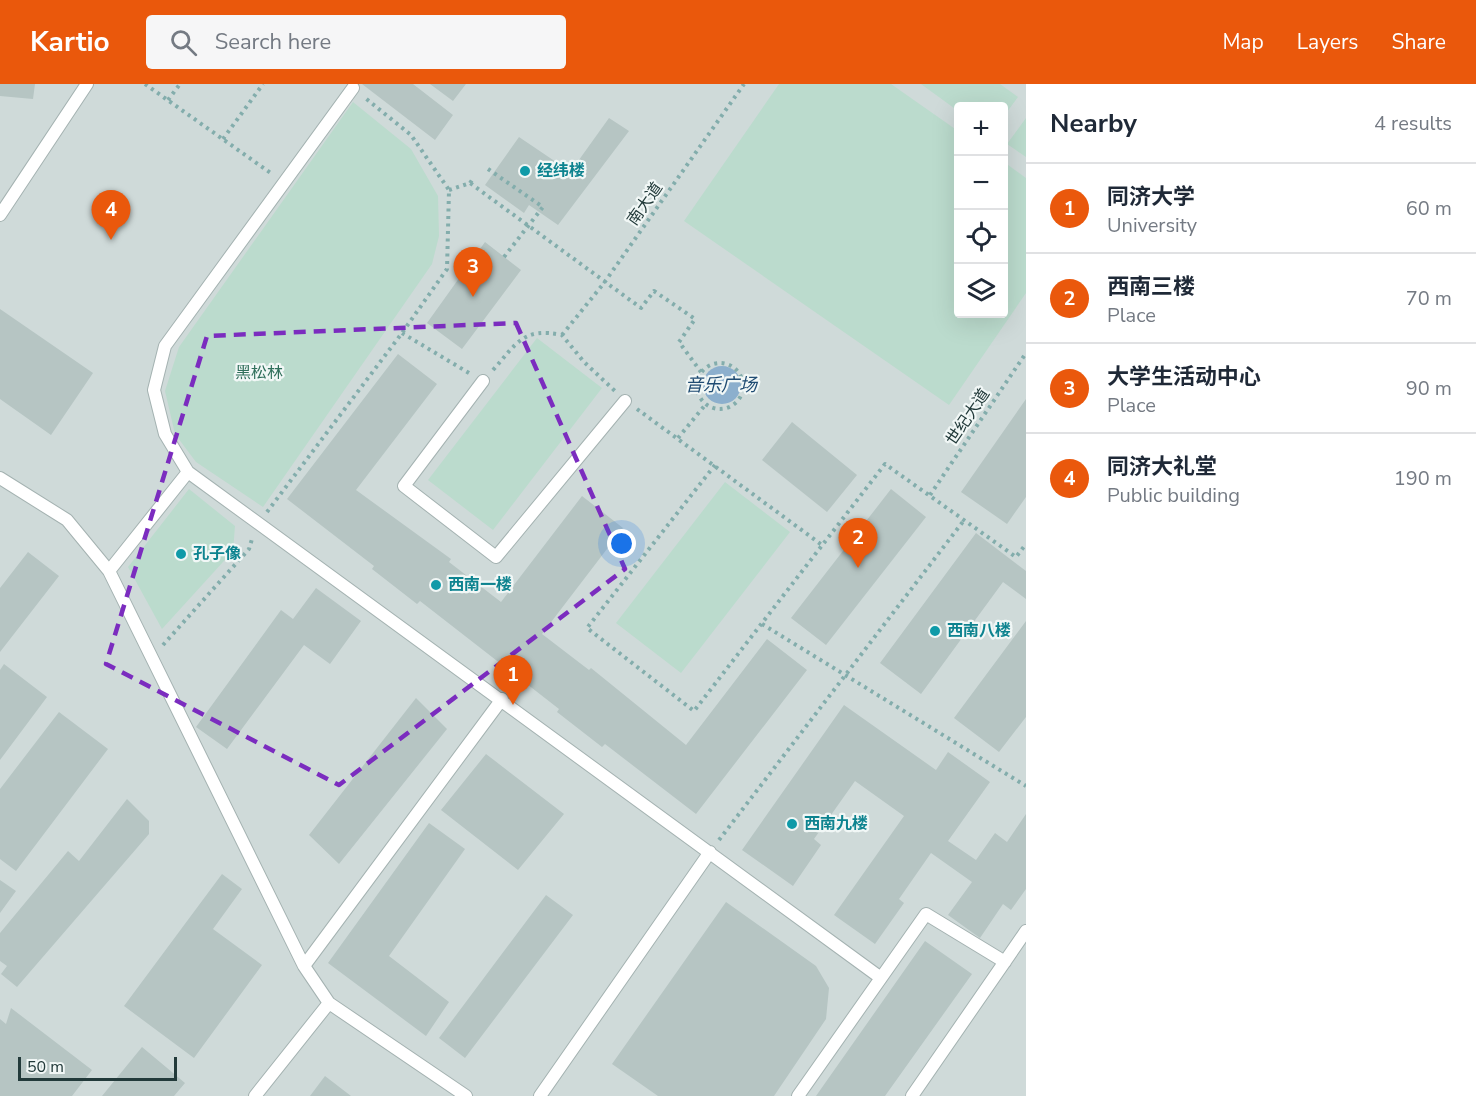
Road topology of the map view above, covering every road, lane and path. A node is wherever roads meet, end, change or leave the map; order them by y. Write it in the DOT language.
graph roads {
  1 [pos="87,84"];
  2 [pos="145,84"];
  3 [pos="180,84"];
  4 [pos="263,84"];
  5 [pos="744,84"];
  6 [pos="353,88"];
  7 [pos="168,100"];
  8 [pos="223,139"];
  9 [pos="488,169"];
  10 [pos="474,177"];
  11 [pos="285,183"];
  12 [pos="470,183"];
  13 [pos="449,190"];
  14 [pos="0,215"];
  15 [pos="504,257"];
  16 [pos="604,283"];
  17 [pos="562,335"];
  18 [pos="1026,353"];
  19 [pos="701,372"];
  20 [pos="483,381"];
  21 [pos="625,400"];
  22 [pos="706,404"];
  23 [pos="678,438"];
  24 [pos="715,465"];
  25 [pos="188,472"];
  26 [pos="0,478"];
  27 [pos="930,495"];
  28 [pos="965,519"];
  29 [pos="259,523"];
  30 [pos="1026,544"];
  31 [pos="109,572"];
  32 [pos="762,624"];
  33 [pos="151,658"];
  34 [pos="845,675"];
  35 [pos="501,699"];
  36 [pos="1026,786"];
  37 [pos="710,852"];
  38 [pos="1026,932"];
  39 [pos="1005,962"];
  40 [pos="304,966"];
  41 [pos="881,978"];
  42 [pos="330,1003"];
  43 [pos="255,1096"];
  44 [pos="466,1096"];
  45 [pos="540,1096"];
  46 [pos="798,1096"];
  47 [pos="912,1096"];
  1 -- 14 [label="lane"];
  2 -- 7 [label="path"];
  3 -- 7 [label="path"];
  4 -- 8 [label="path"];
  5 -- 16 [label="path, 南大道"];
  6 -- 11 [label="lane"];
  6 -- 13 [label="path"];
  7 -- 8 [label="path"];
  8 -- 11 [label="path"];
  9 -- 15 [label="path, bridge"];
  10 -- 12 [label="path"];
  11 -- 25 [label="lane"];
  12 -- 13 [label="path"];
  12 -- 16 [label="path"];
  13 -- 29 [label="path"];
  16 -- 17 [label="path, 南大道"];
  16 -- 19 [label="path"];
  18 -- 27 [label="path, 世纪大道"];
  19 -- 22 [label="path"];
  19 -- 22 [label="path"];
  20 -- 21 [label="lane"];
  22 -- 23 [label="path"];
  24 -- 32 [label="path"];
  25 -- 29 [label="lane"];
  25 -- 31 [label="lane"];
  26 -- 31 [label="lane"];
  27 -- 28 [label="path"];
  27 -- 32 [label="path"];
  28 -- 30 [label="path"];
  28 -- 34 [label="path"];
  29 -- 33 [label="path"];
  29 -- 35 [label="lane"];
  31 -- 33 [label="lane"];
  32 -- 34 [label="path"];
  33 -- 40 [label="lane"];
  34 -- 36 [label="path"];
  34 -- 37 [label="path"];
  35 -- 37 [label="lane"];
  35 -- 40 [label="lane"];
  37 -- 41 [label="lane"];
  37 -- 45 [label="lane"];
  38 -- 39 [label="lane"];
  39 -- 41 [label="lane"];
  39 -- 47 [label="lane"];
  40 -- 42 [label="lane"];
  41 -- 46 [label="lane"];
  42 -- 43 [label="lane"];
  42 -- 44 [label="lane"];
}
